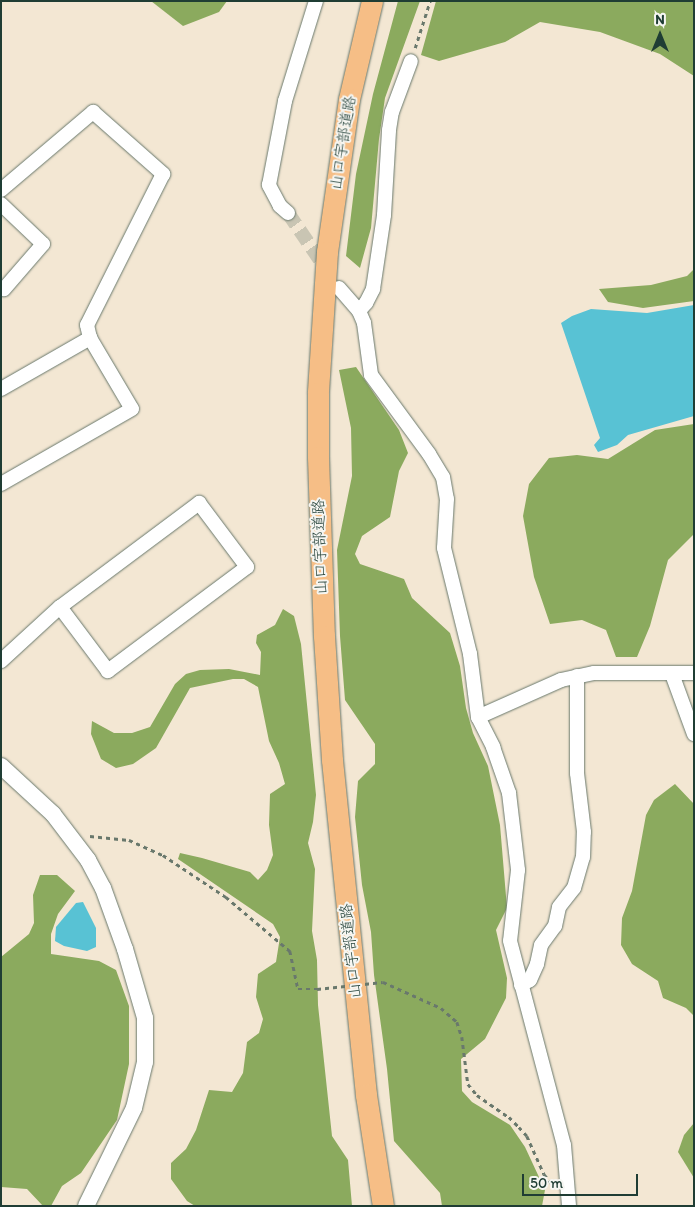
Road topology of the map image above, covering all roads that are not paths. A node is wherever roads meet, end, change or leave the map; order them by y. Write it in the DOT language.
graph roads {
  1 [pos="316,1"];
  2 [pos="372,1"];
  3 [pos="411,61"];
  4 [pos="1,190"];
  5 [pos="1,204"];
  6 [pos="288,213"];
  7 [pos="339,288"];
  8 [pos="4,290"];
  9 [pos="359,311"];
  10 [pos="90,338"];
  11 [pos="1,389"];
  12 [pos="1,484"];
  13 [pos="60,607"];
  14 [pos="1,662"];
  15 [pos="694,673"];
  16 [pos="672,674"];
  17 [pos="577,676"];
  18 [pos="478,717"];
  19 [pos="694,734"];
  20 [pos="1,766"];
  21 [pos="521,985"];
  22 [pos="366,1095"];
  23 [pos="86,1206"];
  24 [pos="372,1206"];
  25 [pos="383,1206"];
  26 [pos="569,1206"];
  1 -- 6 [label="street"];
  2 -- 22 [label="main road, 山口宇部道路"];
  3 -- 9 [label="street"];
  4 -- 10 [label="street"];
  5 -- 8 [label="street"];
  7 -- 9 [label="street"];
  9 -- 18 [label="street"];
  10 -- 11 [label="street"];
  10 -- 12 [label="street"];
  13 -- 13 [label="street"];
  13 -- 14 [label="street"];
  15 -- 16 [label="street"];
  16 -- 17 [label="street"];
  16 -- 19 [label="street"];
  17 -- 18 [label="street"];
  17 -- 21 [label="street"];
  18 -- 21 [label="street"];
  20 -- 23 [label="street"];
  21 -- 26 [label="street"];
  22 -- 24 [label="main road, 山口宇部道路"];
  22 -- 25 [label="main road, 山口宇部道路"];
}
